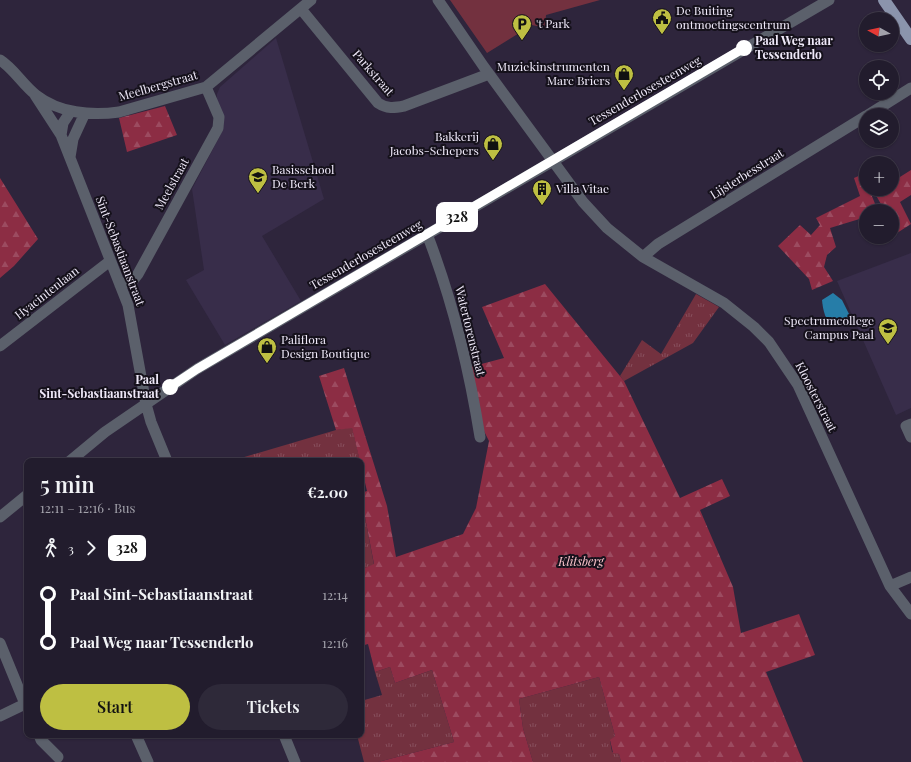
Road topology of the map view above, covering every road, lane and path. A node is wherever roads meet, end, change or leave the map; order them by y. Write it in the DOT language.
graph roads {
  1 [pos="311,0"];
  2 [pos="438,0"];
  3 [pos="829,0"];
  4 [pos="884,0"];
  5 [pos="301,9"];
  6 [pos="911,38"];
  7 [pos="0,52"];
  8 [pos="4,62"];
  9 [pos="489,74"];
  10 [pos="206,87"];
  11 [pos="911,88"];
  12 [pos="35,94"];
  13 [pos="880,108"];
  14 [pos="71,110"];
  15 [pos="85,113"];
  16 [pos="859,121"];
  17 [pos="61,136"];
  18 [pos="70,158"];
  19 [pos="553,160"];
  20 [pos="427,234"];
  21 [pos="643,257"];
  22 [pos="110,260"];
  23 [pos="120,285"];
  24 [pos="0,346"];
  25 [pos="146,404"];
  26 [pos="911,424"];
  27 [pos="480,437"];
  28 [pos="911,437"];
  29 [pos="74,458"];
  30 [pos="166,458"];
  31 [pos="24,497"];
  32 [pos="0,517"];
  33 [pos="911,577"];
  34 [pos="890,586"];
  35 [pos="911,614"];
  36 [pos="0,643"];
  37 [pos="24,701"];
  38 [pos="24,707"];
  39 [pos="0,716"];
  40 [pos="40,738"];
  41 [pos="137,738"];
  42 [pos="285,738"];
  43 [pos="58,758"];
  44 [pos="148,762"];
  45 [pos="295,762"];
  1 -- 5 [label="street, Meelbergstraat"];
  2 -- 9 [label="street"];
  3 -- 19 [label="street, Tessenderlosesteenweg"];
  4 -- 6 [label="main road"];
  5 -- 9 [label="street, Parkstraat"];
  5 -- 10 [label="street, Meelbergstraat"];
  7 -- 8 [label="street"];
  8 -- 12 [label="street, Meelbergstraat"];
  9 -- 19 [label="street"];
  10 -- 15 [label="street, Meelbergstraat"];
  10 -- 23 [label="street, Meelstraat"];
  11 -- 13 [label="street, Lijsterbesstraat"];
  12 -- 14 [label="street, Meelbergstraat"];
  12 -- 17 [label="street, Sint-Sebastiaanstraat"];
  14 -- 15 [label="street, Meelbergstraat"];
  14 -- 17 [label="street"];
  15 -- 18 [label="street"];
  16 -- 21 [label="street, Lijsterbesstraat"];
  17 -- 18 [label="street, Sint-Sebastiaanstraat"];
  18 -- 22 [label="street, Sint-Sebastiaanstraat"];
  19 -- 20 [label="street, Tessenderlosesteenweg"];
  19 -- 21 [label="street, Kloosterstraat"];
  20 -- 25 [label="street, Tessenderlosesteenweg"];
  20 -- 27 [label="street, Watertorenstraat"];
  21 -- 34 [label="street, Kloosterstraat"];
  22 -- 23 [label="street, Sint-Sebastiaanstraat"];
  22 -- 24 [label="street, Hyacintenlaan"];
  23 -- 25 [label="street, Sint-Sebastiaanstraat"];
  25 -- 29 [label="street, Tessenderlosesteenweg"];
  25 -- 30 [label="street, Sint-Sebastiaanstraat"];
  26 -- 28 [label="street"];
  31 -- 32 [label="street"];
  33 -- 34 [label="street"];
  34 -- 35 [label="street, Kloosterstraat"];
  36 -- 37 [label="street"];
  38 -- 39 [label="street"];
  40 -- 43 [label="street"];
  41 -- 44 [label="street"];
  42 -- 45 [label="street"];
}
